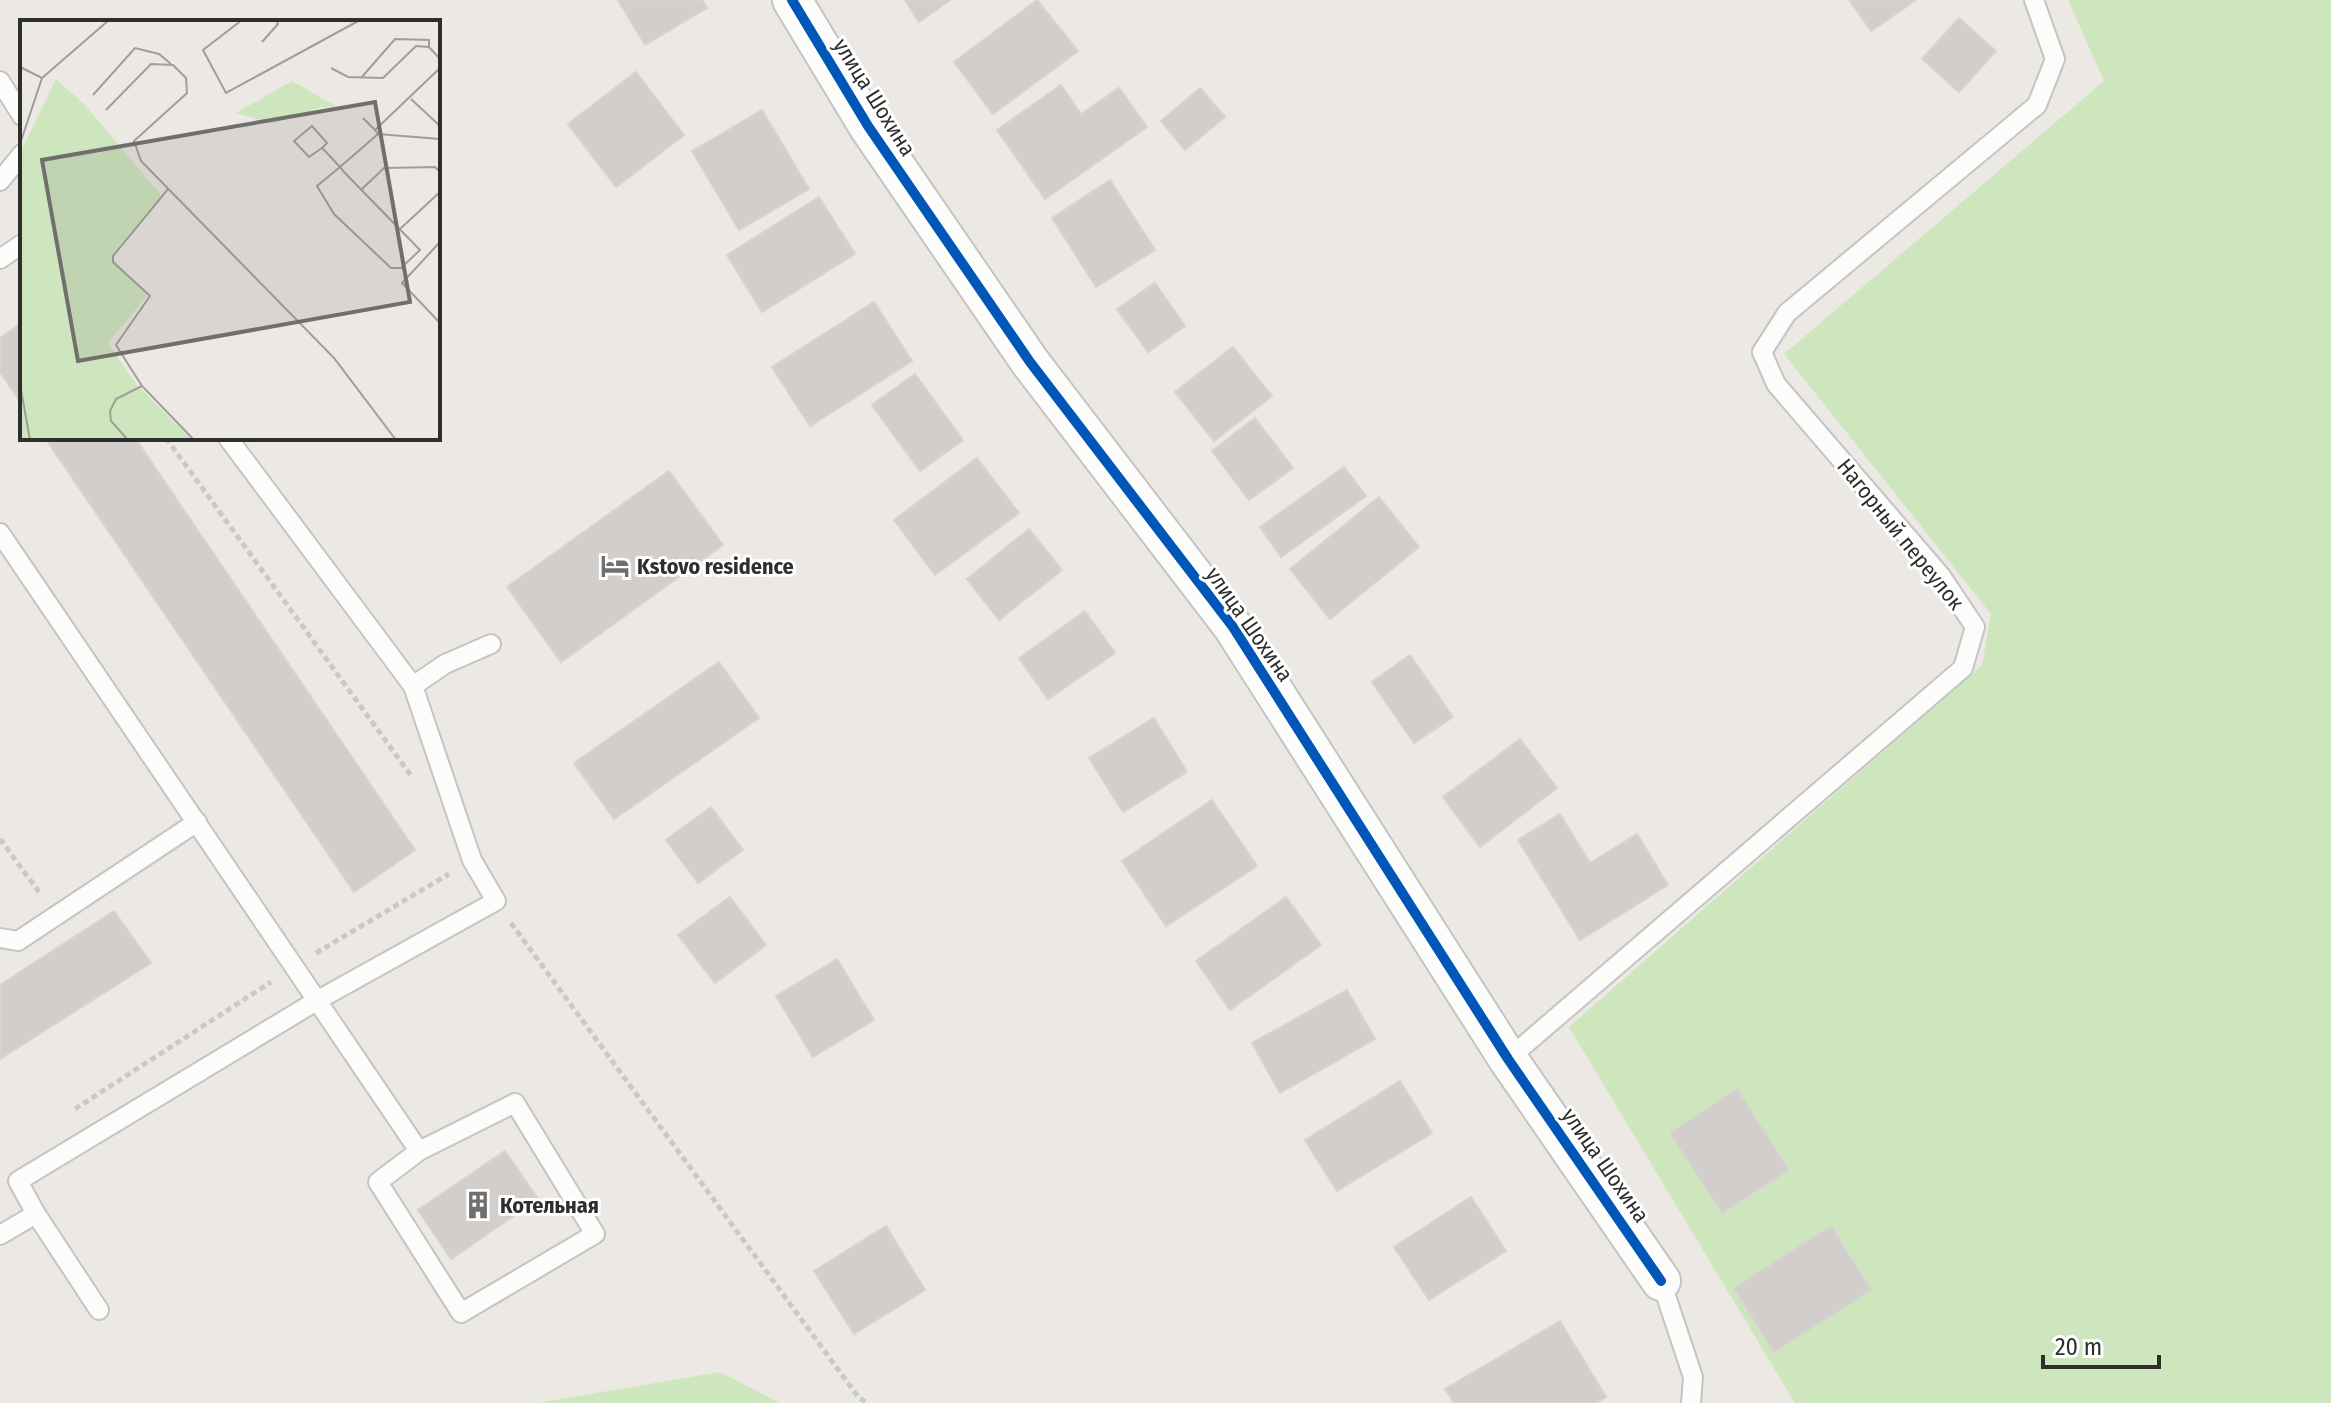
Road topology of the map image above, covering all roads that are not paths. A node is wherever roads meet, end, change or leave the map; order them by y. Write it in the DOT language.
graph roads {
  1 [pos="792,0"];
  2 [pos="2034,0"];
  3 [pos="0,81"];
  4 [pos="20,113"];
  5 [pos="20,156"];
  6 [pos="0,181"];
  7 [pos="20,245"];
  8 [pos="0,259"];
  9 [pos="229,440"];
  10 [pos="0,533"];
  11 [pos="491,644"];
  12 [pos="413,686"];
  13 [pos="197,822"];
  14 [pos="0,938"];
  15 [pos="318,1000"];
  16 [pos="1508,1059"];
  17 [pos="419,1151"];
  18 [pos="9,1179"];
  19 [pos="36,1214"];
  20 [pos="0,1235"];
  21 [pos="1661,1281"];
  22 [pos="99,1310"];
  23 [pos="1691,1403"];
  1 -- 16 [label="street, улица Шохина"];
  2 -- 16 [label="lane, Нагорный переулок"];
  3 -- 4 [label="lane"];
  5 -- 6 [label="lane"];
  7 -- 8 [label="lane"];
  9 -- 12 [label="lane"];
  10 -- 13 [label="lane"];
  11 -- 12 [label="lane"];
  12 -- 15 [label="lane"];
  13 -- 14 [label="lane"];
  13 -- 15 [label="lane"];
  15 -- 17 [label="lane"];
  15 -- 18 [label="lane"];
  16 -- 21 [label="street, улица Шохина"];
  17 -- 17 [label="lane"];
  18 -- 19 [label="lane"];
  19 -- 20 [label="lane"];
  19 -- 22 [label="lane"];
  21 -- 23 [label="lane"];
}
